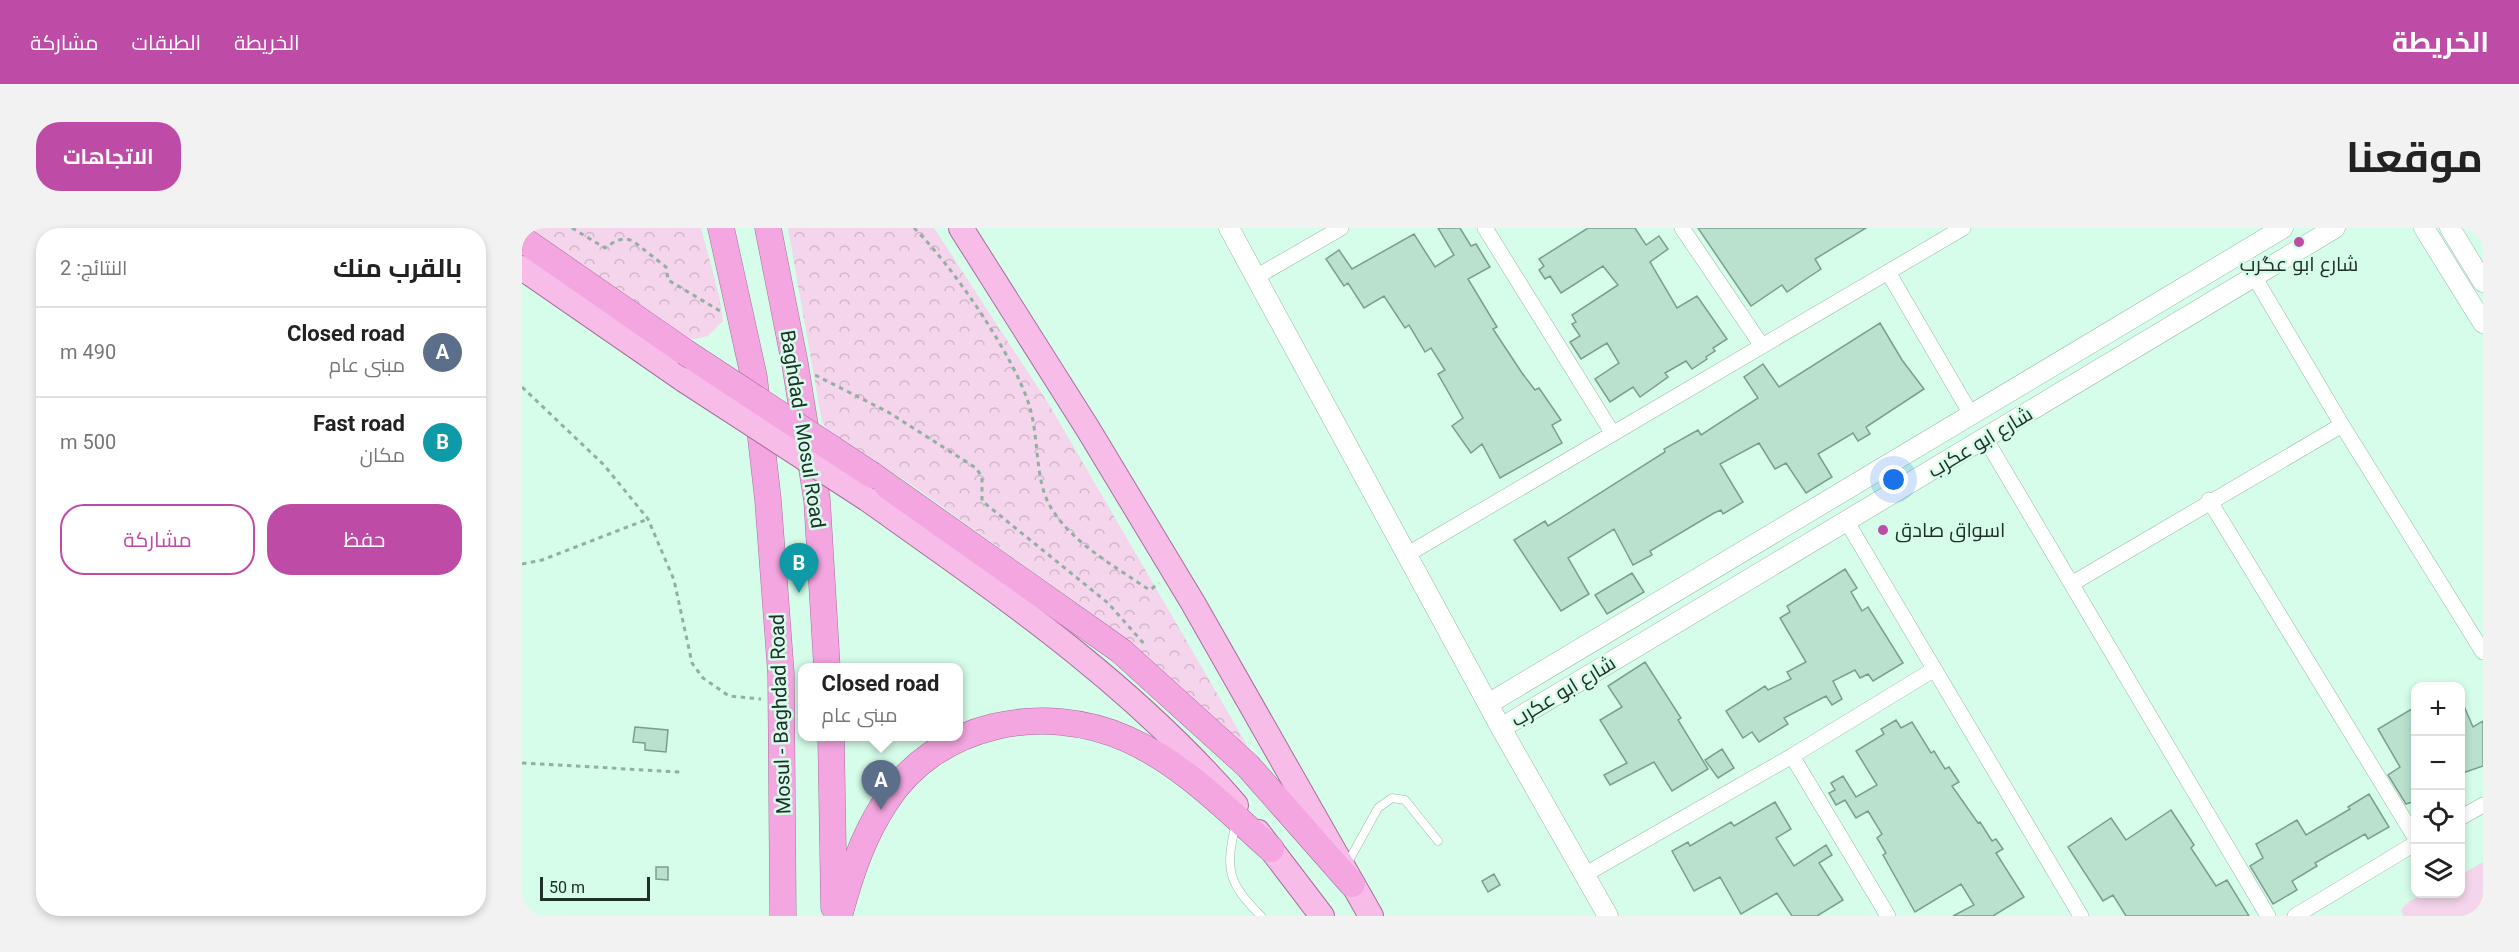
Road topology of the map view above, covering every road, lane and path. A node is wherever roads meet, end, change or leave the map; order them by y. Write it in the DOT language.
graph roads {
  1 [pos="572,228"];
  2 [pos="721,228"];
  3 [pos="768,228"];
  4 [pos="914,228"];
  5 [pos="961,228"];
  6 [pos="1229,228"];
  7 [pos="1341,228"];
  8 [pos="1485,228"];
  9 [pos="1682,228"];
  10 [pos="1963,228"];
  11 [pos="2283,228"];
  12 [pos="2335,228"];
  13 [pos="2424,228"];
  14 [pos="2450,228"];
  15 [pos="522,238"];
  16 [pos="522,268"];
  17 [pos="1888,272"];
  18 [pos="1256,277"];
  19 [pos="2255,278"];
  20 [pos="2483,282"];
  21 [pos="2483,323"];
  22 [pos="744,326"];
  23 [pos="2108,334"];
  24 [pos="1762,346"];
  25 [pos="2122,357"];
  26 [pos="795,364"];
  27 [pos="522,387"];
  28 [pos="1972,416"];
  29 [pos="2342,425"];
  30 [pos="1613,434"];
  31 [pos="1985,438"];
  32 [pos="869,487"];
  33 [pos="2209,500"];
  34 [pos="648,519"];
  35 [pos="1847,522"];
  36 [pos="1408,554"];
  37 [pos="522,564"];
  38 [pos="1159,583"];
  39 [pos="2073,583"];
  40 [pos="1149,648"];
  41 [pos="2483,652"];
  42 [pos="827,663"];
  43 [pos="1933,670"];
  44 [pos="781,698"];
  45 [pos="1488,704"];
  46 [pos="1502,728"];
  47 [pos="963,738"];
  48 [pos="831,741"];
  49 [pos="956,741"];
  50 [pos="1792,756"];
  51 [pos="522,763"];
  52 [pos="680,772"];
  53 [pos="2483,805"];
  54 [pos="2465,815"];
  55 [pos="1237,819"];
  56 [pos="2411,834"];
  57 [pos="1438,842"];
  58 [pos="2411,844"];
  59 [pos="1271,849"];
  60 [pos="1584,875"];
  61 [pos="1348,876"];
  62 [pos="783,916"];
  63 [pos="834,916"];
  64 [pos="839,916"];
  65 [pos="1261,916"];
  66 [pos="1322,916"];
  67 [pos="1371,916"];
  68 [pos="1608,916"];
  69 [pos="1888,916"];
  70 [pos="2081,916"];
  71 [pos="2268,916"];
  72 [pos="2295,916"];
  1 -- 22 [label="path"];
  2 -- 22 [label="highway, Mosul - Baghdad Road"];
  3 -- 26 [label="highway, Baghdad - Mosul Road"];
  4 -- 38 [label="path"];
  5 -- 61 [label="main road"];
  6 -- 18 [label="street"];
  7 -- 18 [label="street"];
  8 -- 30 [label="street"];
  9 -- 24 [label="street"];
  10 -- 17 [label="street"];
  11 -- 23 [label="street"];
  12 -- 19 [label="street, شارع ابو عكرب"];
  13 -- 21 [label="street"];
  14 -- 20 [label="street"];
  15 -- 32 [label="highway, bridge"];
  16 -- 32 [label="main road, bridge"];
  17 -- 24 [label="street"];
  17 -- 28 [label="street"];
  18 -- 36 [label="street"];
  19 -- 25 [label="street, شارع ابو عكرب"];
  19 -- 29 [label="street"];
  22 -- 44 [label="highway, Mosul - Baghdad Road"];
  23 -- 25 [label="street"];
  23 -- 28 [label="street"];
  24 -- 30 [label="street"];
  25 -- 31 [label="street, شارع ابو عكرب"];
  26 -- 40 [label="path"];
  26 -- 42 [label="highway, Baghdad - Mosul Road"];
  27 -- 34 [label="path"];
  28 -- 45 [label="street"];
  29 -- 33 [label="street"];
  29 -- 41 [label="street"];
  30 -- 36 [label="street"];
  31 -- 35 [label="street, شارع ابو عكرب"];
  31 -- 39 [label="street"];
  32 -- 59 [label="main road"];
  32 -- 61 [label="highway"];
  33 -- 39 [label="street"];
  33 -- 56 [label="street"];
  34 -- 37 [label="path"];
  34 -- 44 [label="path"];
  35 -- 43 [label="street"];
  35 -- 46 [label="street, شارع ابو عكرب"];
  36 -- 45 [label="street"];
  39 -- 71 [label="street"];
  43 -- 50 [label="street"];
  43 -- 70 [label="street"];
  44 -- 62 [label="highway, Mosul - Baghdad Road"];
  45 -- 46 [label="street"];
  46 -- 60 [label="street"];
  47 -- 55 [label="highway"];
  48 -- 63 [label="highway"];
  49 -- 64 [label="highway"];
  50 -- 60 [label="street"];
  50 -- 69 [label="street"];
  51 -- 52 [label="path"];
  53 -- 54 [label="street"];
  55 -- 59 [label="highway"];
  55 -- 65 [label="lane"];
  57 -- 61 [label="lane"];
  58 -- 72 [label="street"];
  59 -- 66 [label="main road"];
  60 -- 68 [label="street"];
  61 -- 67 [label="main road"];
}
